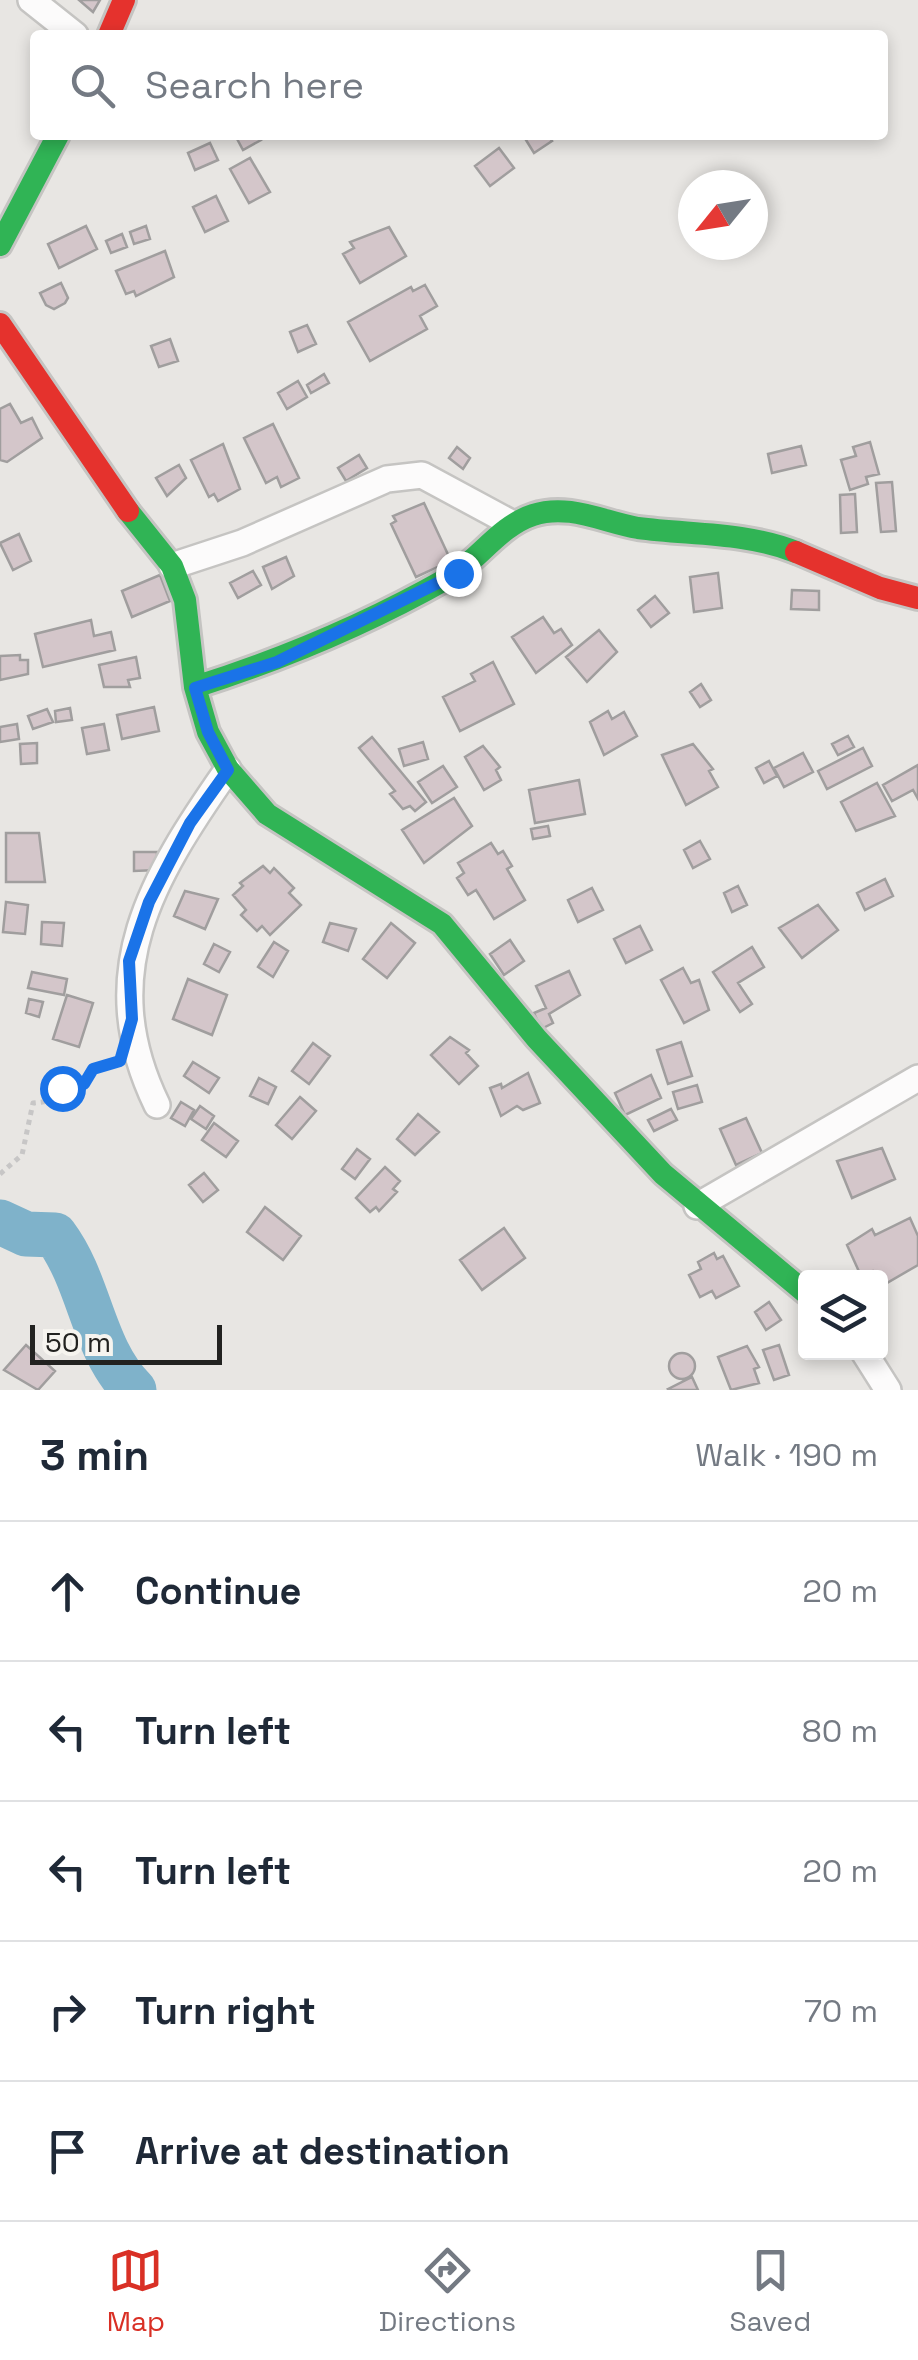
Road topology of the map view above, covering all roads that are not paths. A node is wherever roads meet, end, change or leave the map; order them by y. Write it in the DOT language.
graph roads {
  1 [pos="31,0"];
  2 [pos="124,0"];
  3 [pos="69,30"];
  4 [pos="111,30"];
  5 [pos="55,140"];
  6 [pos="0,245"];
  7 [pos="0,324"];
  8 [pos="510,522"];
  9 [pos="172,566"];
  10 [pos="918,598"];
  11 [pos="195,688"];
  12 [pos="228,770"];
  13 [pos="918,1078"];
  14 [pos="157,1105"];
  15 [pos="697,1206"];
  16 [pos="798,1287"];
  17 [pos="867,1370"];
  18 [pos="888,1390"];
  1 -- 3 [label="street"];
  2 -- 4 [label="street"];
  5 -- 6 [label="street"];
  7 -- 9 [label="street"];
  8 -- 9 [label="street"];
  8 -- 10 [label="street"];
  8 -- 11 [label="street"];
  9 -- 11 [label="street"];
  11 -- 12 [label="street"];
  12 -- 14 [label="street"];
  12 -- 15 [label="street"];
  13 -- 15 [label="street"];
  15 -- 16 [label="street"];
  17 -- 18 [label="street"];
}
